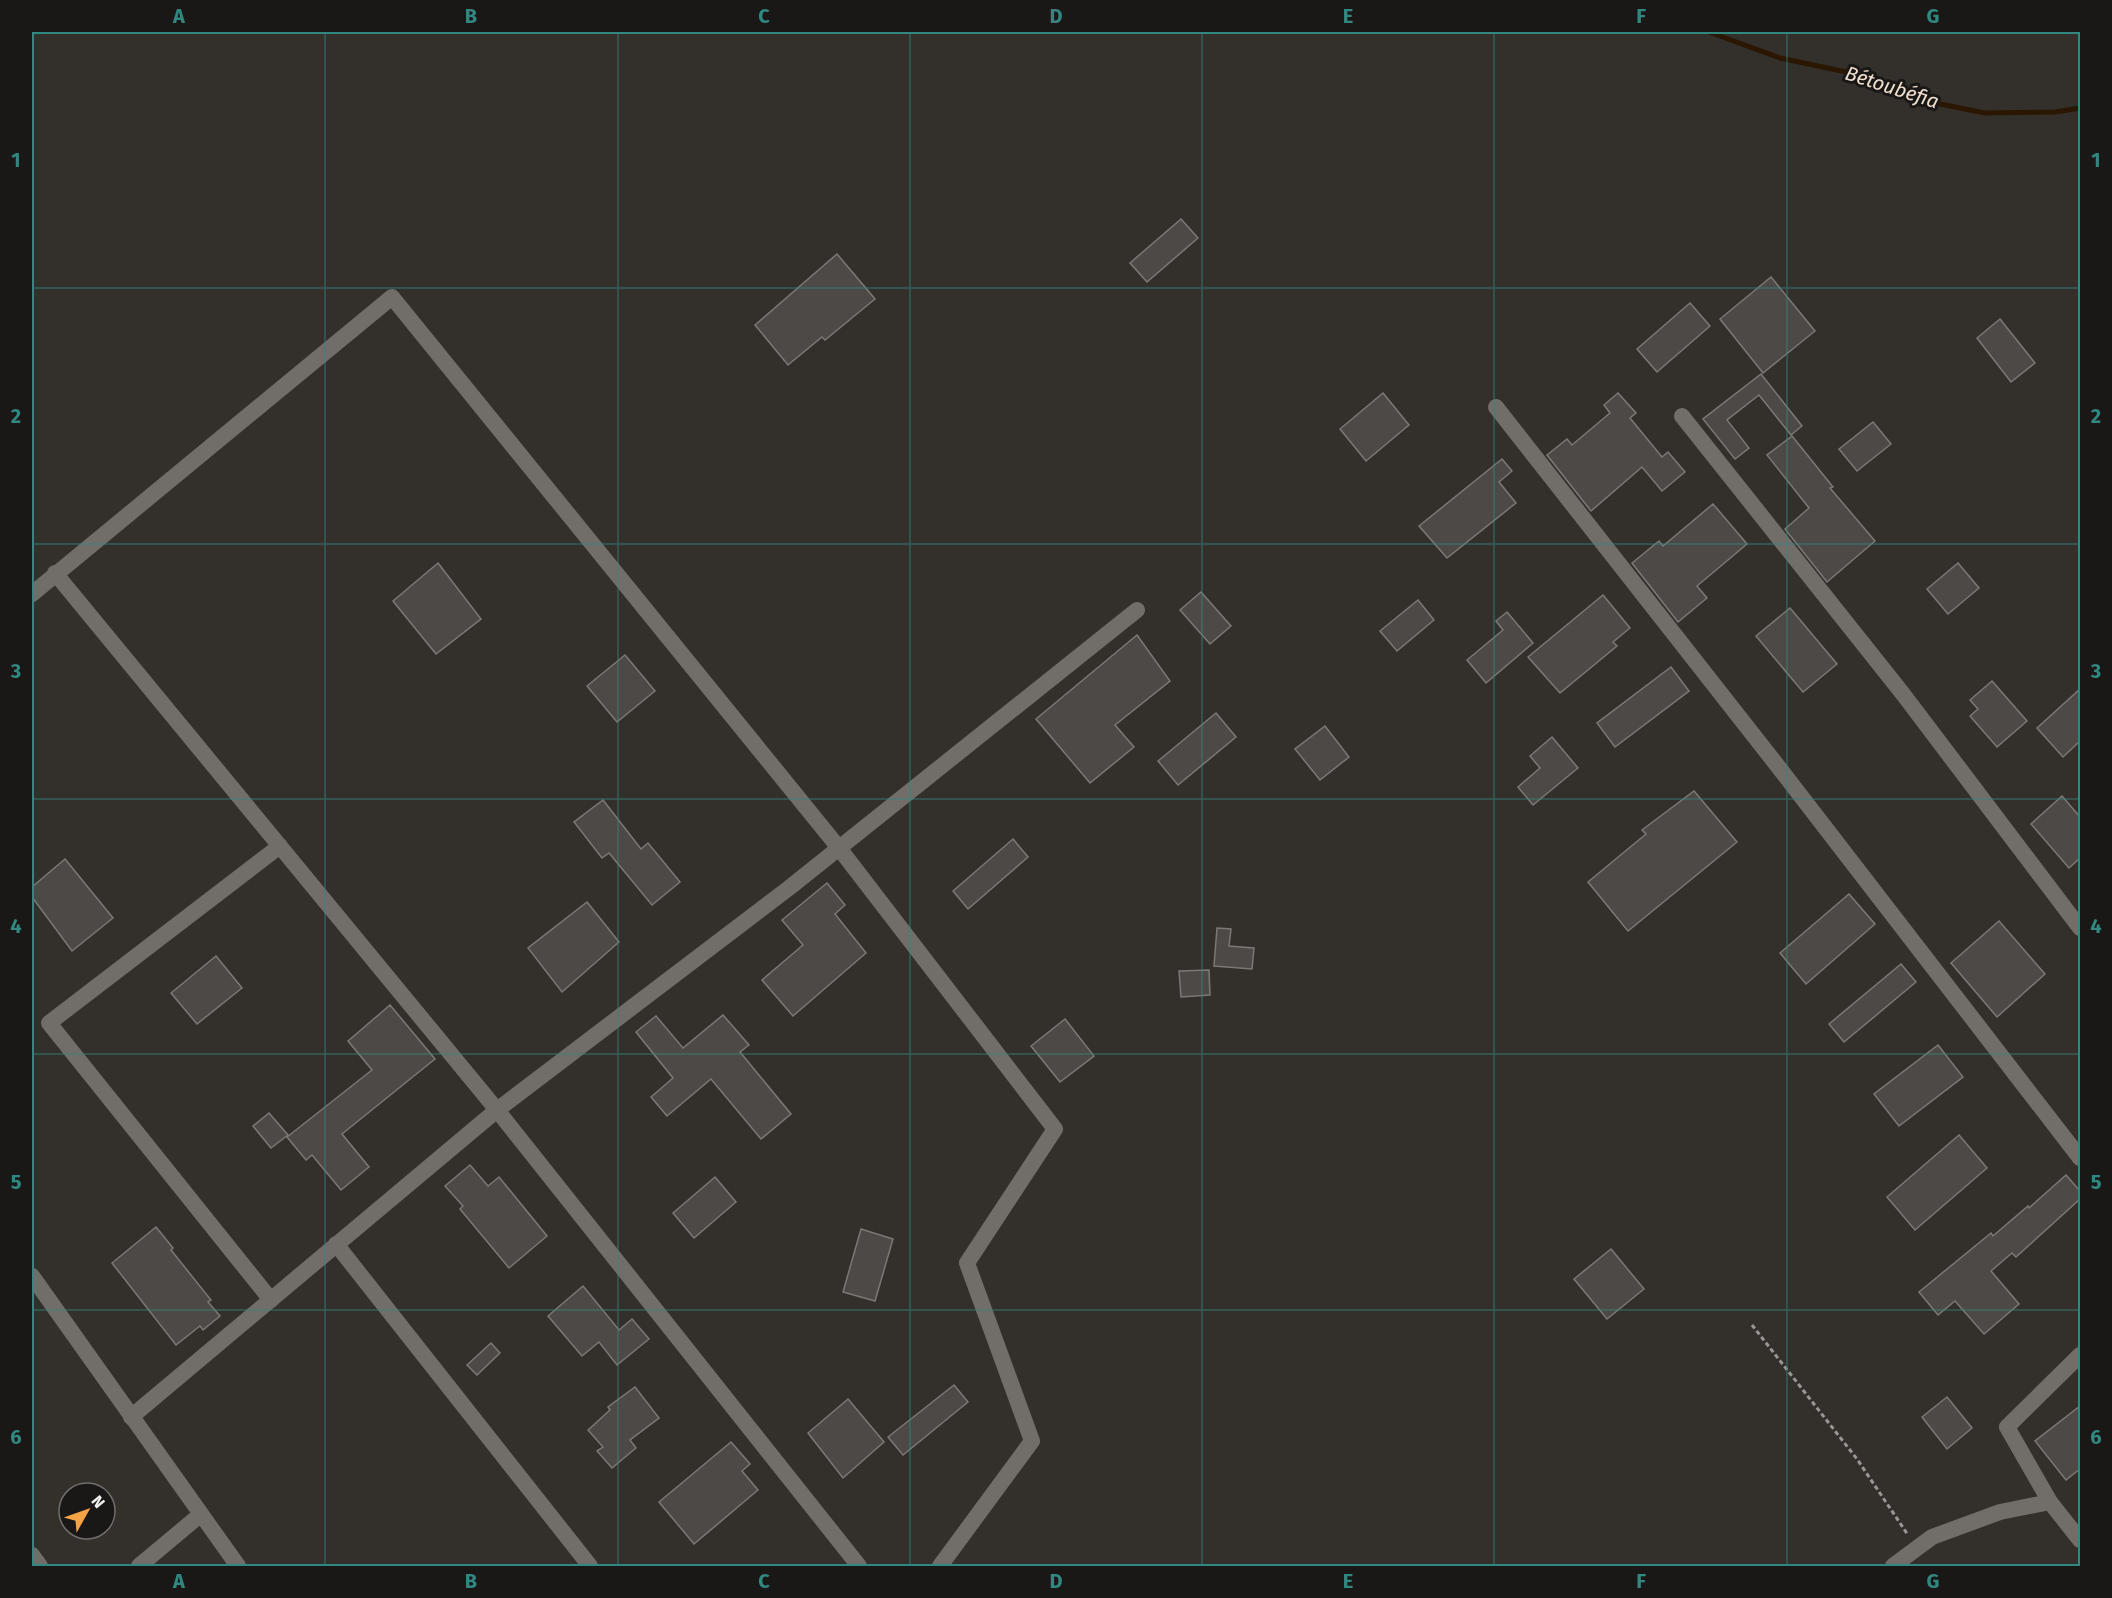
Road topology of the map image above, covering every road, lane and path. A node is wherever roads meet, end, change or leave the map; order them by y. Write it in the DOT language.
graph roads {
  1 [pos="1496,407"];
  2 [pos="1682,416"];
  3 [pos="55,573"];
  4 [pos="32,594"];
  5 [pos="1137,610"];
  6 [pos="280,846"];
  7 [pos="839,848"];
  8 [pos="2080,928"];
  9 [pos="497,1110"];
  10 [pos="2080,1158"];
  11 [pos="336,1244"];
  12 [pos="32,1276"];
  13 [pos="271,1299"];
  14 [pos="1752,1325"];
  15 [pos="2080,1355"];
  16 [pos="131,1417"];
  17 [pos="2050,1502"];
  18 [pos="200,1515"];
  19 [pos="2080,1540"];
  20 [pos="1917,1548"];
  21 [pos="32,1555"];
  22 [pos="40,1566"];
  23 [pos="139,1566"];
  24 [pos="238,1566"];
  25 [pos="590,1566"];
  26 [pos="859,1566"];
  27 [pos="940,1566"];
  28 [pos="1893,1566"];
  1 -- 10 [label="street"];
  2 -- 8 [label="street"];
  3 -- 4 [label="street"];
  3 -- 6 [label="street"];
  3 -- 7 [label="street"];
  5 -- 7 [label="street"];
  6 -- 9 [label="street"];
  6 -- 13 [label="street"];
  7 -- 9 [label="street"];
  7 -- 27 [label="street"];
  9 -- 11 [label="street"];
  9 -- 26 [label="street"];
  11 -- 13 [label="street"];
  11 -- 25 [label="street"];
  12 -- 16 [label="street"];
  13 -- 16 [label="street"];
  14 -- 20 [label="path"];
  15 -- 17 [label="street"];
  16 -- 18 [label="street"];
  17 -- 19 [label="street"];
  17 -- 20 [label="street"];
  18 -- 23 [label="street"];
  18 -- 24 [label="street"];
  20 -- 28 [label="street"];
  21 -- 22 [label="street"];
}
